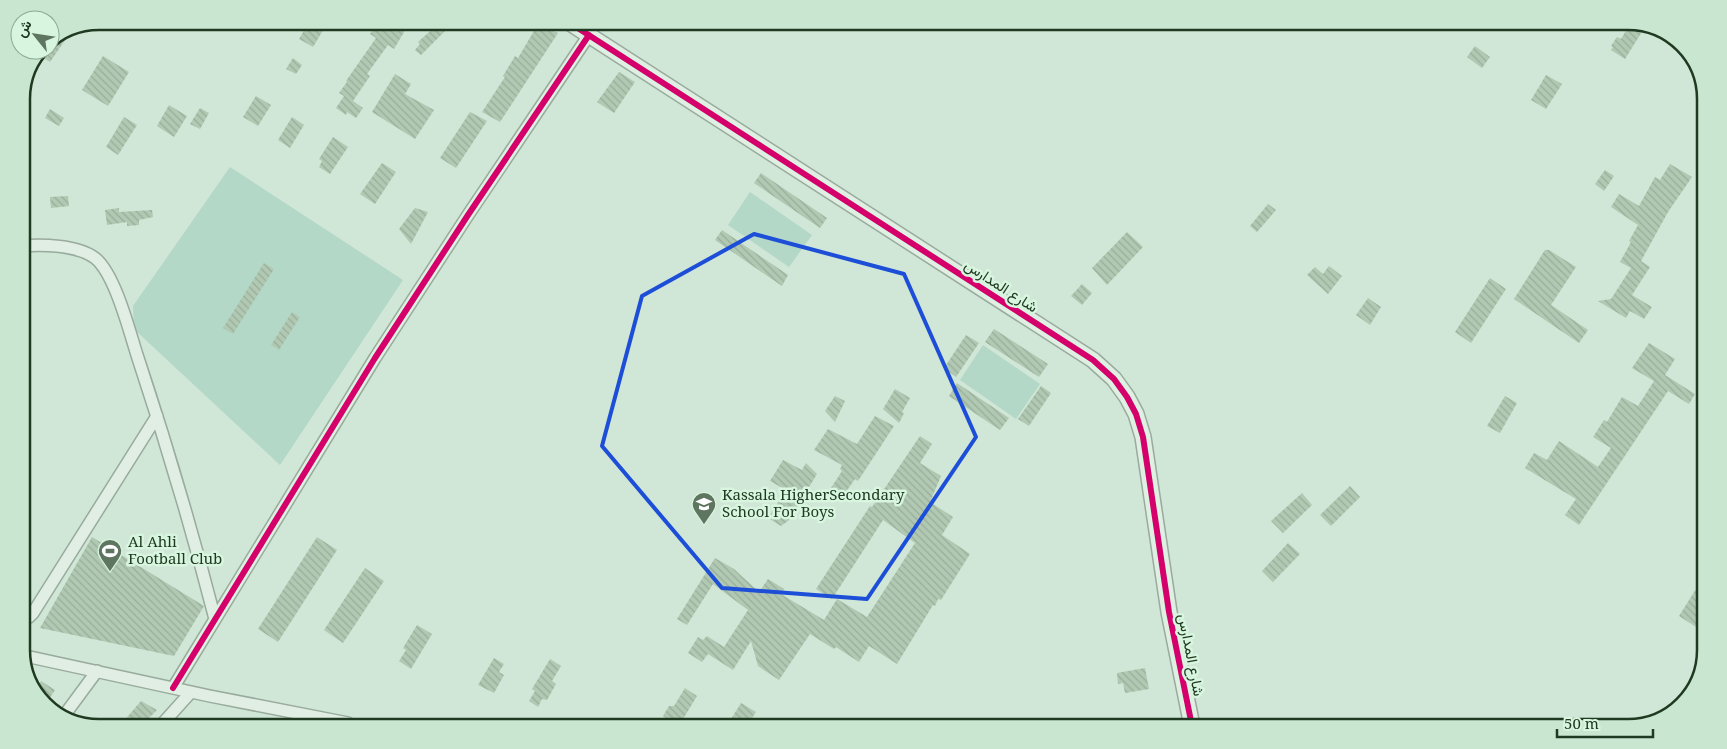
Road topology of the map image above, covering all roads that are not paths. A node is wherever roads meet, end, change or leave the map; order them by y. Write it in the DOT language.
graph roads {
  1 [pos="581,30"];
  2 [pos="589,35"];
  3 [pos="30,245"];
  4 [pos="157,416"];
  5 [pos="30,615"];
  6 [pos="215,619"];
  7 [pos="30,657"];
  8 [pos="97,671"];
  9 [pos="173,688"];
  10 [pos="190,692"];
  11 [pos="67,711"];
  12 [pos="167,719"];
  13 [pos="324,719"];
  14 [pos="1191,719"];
  1 -- 2 [label="street, شارع المدارس"];
  2 -- 6 [label="street"];
  2 -- 14 [label="street, شارع المدارس"];
  3 -- 4 [label="street"];
  4 -- 5 [label="street"];
  4 -- 6 [label="street"];
  6 -- 9 [label="street"];
  7 -- 8 [label="street"];
  8 -- 9 [label="street"];
  8 -- 11 [label="street"];
  9 -- 10 [label="street"];
  10 -- 12 [label="street"];
  10 -- 13 [label="street"];
}
